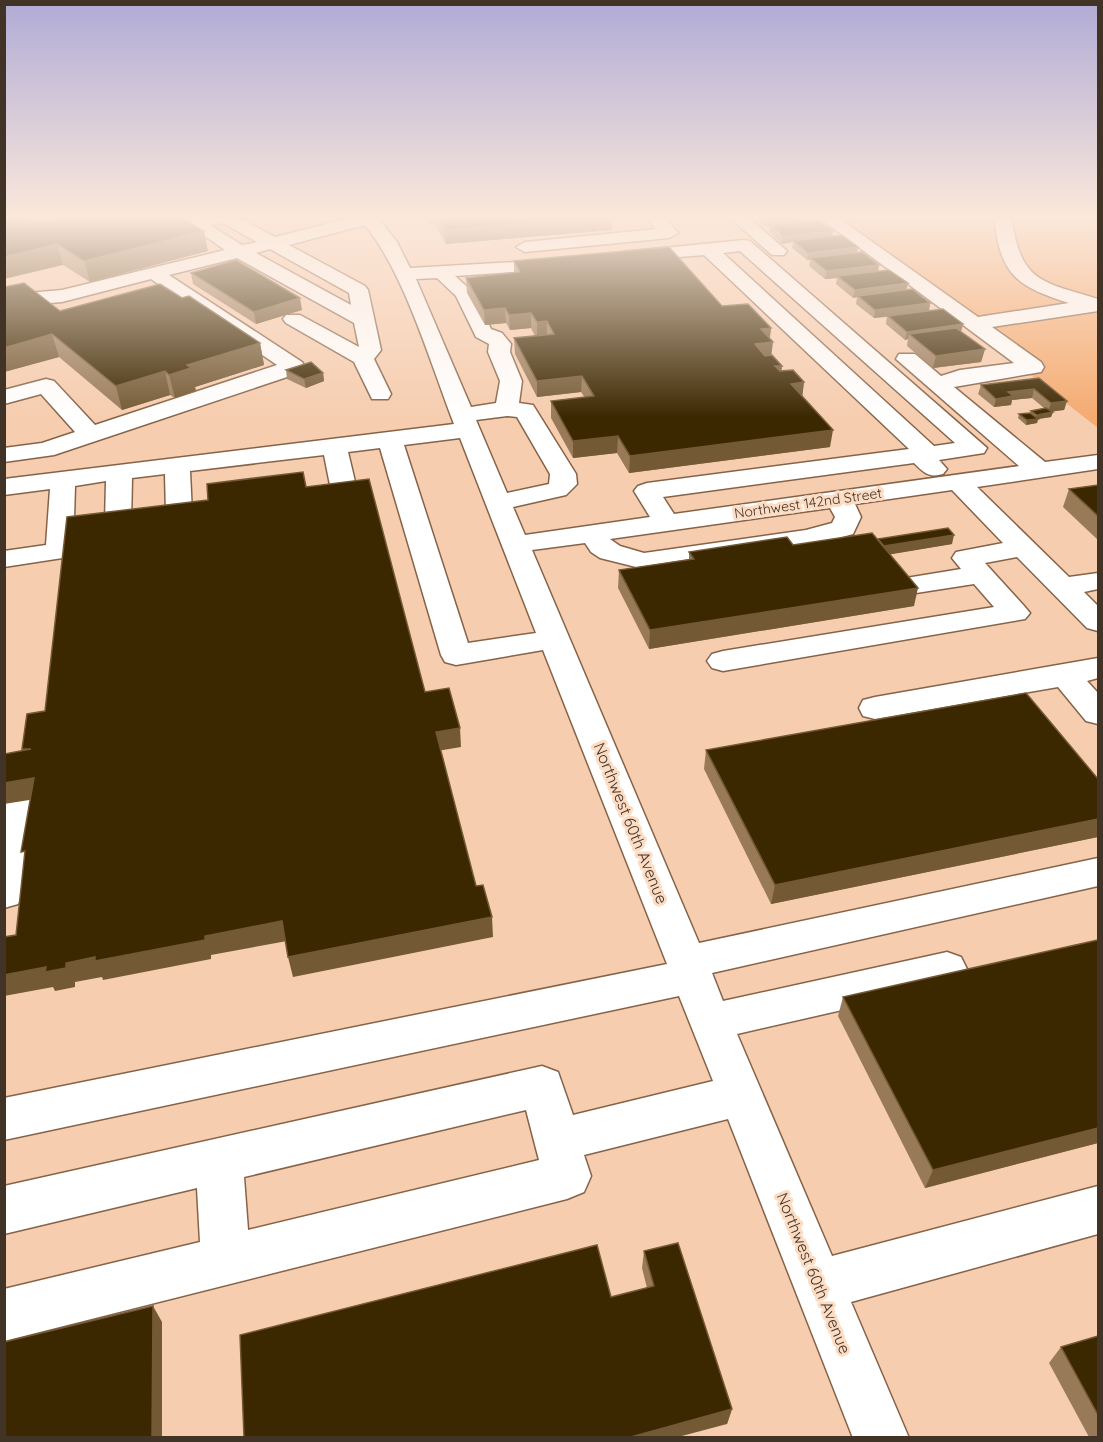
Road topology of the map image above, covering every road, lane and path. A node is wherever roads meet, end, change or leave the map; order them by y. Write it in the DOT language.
graph roads {
  1 [pos="27,283"];
  2 [pos="112,283"];
  3 [pos="169,283"];
  4 [pos="298,283"];
  5 [pos="346,283"];
  6 [pos="409,283"];
  7 [pos="452,283"];
  8 [pos="744,283"];
  9 [pos="788,283"];
  10 [pos="816,283"];
  11 [pos="917,283"];
  12 [pos="1037,283"];
  13 [pos="105,285"];
  14 [pos="57,292"];
  15 [pos="4,301"];
  16 [pos="127,302"];
  17 [pos="1098,304"];
  18 [pos="83,313"];
  19 [pos="293,319"];
  20 [pos="364,320"];
  21 [pos="865,324"];
  22 [pos="973,324"];
  23 [pos="892,347"];
  24 [pos="363,358"];
  25 [pos="271,374"];
  26 [pos="938,385"];
  27 [pos="380,394"];
  28 [pos="4,397"];
  29 [pos="507,409"];
  30 [pos="227,412"];
  31 [pos="465,422"];
  32 [pos="90,434"];
  33 [pos="390,439"];
  34 [pos="335,446"];
  35 [pos="9,450"];
  36 [pos="924,455"];
  37 [pos="1098,462"];
  38 [pos="177,465"];
  39 [pos="1039,470"];
  40 [pos="119,472"];
  41 [pos="63,480"];
  42 [pos="954,482"];
  43 [pos="4,487"];
  44 [pos="344,490"];
  45 [pos="839,498"];
  46 [pos="499,502"];
  47 [pos="179,514"];
  48 [pos="118,522"];
  49 [pos="667,523"];
  50 [pos="593,533"];
  51 [pos="517,544"];
  52 [pos="1024,547"];
  53 [pos="4,559"];
  54 [pos="981,575"];
  55 [pos="1098,581"];
  56 [pos="916,584"];
  57 [pos="1063,586"];
  58 [pos="1098,622"];
  59 [pos="555,639"];
  60 [pos="723,661"];
  61 [pos="1098,668"];
  62 [pos="1065,676"];
  63 [pos="875,708"];
  64 [pos="1098,713"];
  65 [pos="4,793"];
  66 [pos="1098,873"];
  67 [pos="4,893"];
  68 [pos="690,969"];
  69 [pos="946,969"];
  70 [pos="712,1022"];
  71 [pos="741,1095"];
  72 [pos="4,1119"];
  73 [pos="557,1140"];
  74 [pos="219,1160"];
  75 [pos="4,1210"];
  76 [pos="1098,1210"];
  77 [pos="226,1260"];
  78 [pos="820,1285"];
  79 [pos="4,1315"];
  80 [pos="881,1437"];
  1 -- 14 [label="street"];
  2 -- 13 [label="street"];
  3 -- 25 [label="street"];
  4 -- 20 [label="street"];
  5 -- 20 [label="street"];
  6 -- 31 [label="street, Northwest 60th Avenue"];
  7 -- 29 [label="street"];
  8 -- 36 [label="street"];
  9 -- 36 [label="street"];
  10 -- 21 [label="street"];
  11 -- 22 [label="street"];
  12 -- 17 [label="street"];
  13 -- 14 [label="street"];
  13 -- 16 [label="street"];
  14 -- 15 [label="street"];
  14 -- 18 [label="street"];
  17 -- 22 [label="street"];
  19 -- 24 [label="street"];
  20 -- 24 [label="street"];
  22 -- 26 [label="street"];
  23 -- 26 [label="street"];
  24 -- 27 [label="street"];
  25 -- 30 [label="street"];
  25 -- 32 [label="street"];
  26 -- 39 [label="street"];
  28 -- 32 [label="street"];
  29 -- 31 [label="street"];
  29 -- 46 [label="street"];
  31 -- 33 [label="street"];
  31 -- 46 [label="street, Northwest 60th Avenue"];
  32 -- 35 [label="street"];
  33 -- 34 [label="street"];
  33 -- 59 [label="street"];
  34 -- 38 [label="street"];
  34 -- 44 [label="street"];
  36 -- 42 [label="street"];
  36 -- 49 [label="street"];
  37 -- 39 [label="street, Northwest 142nd Street"];
  38 -- 40 [label="street"];
  38 -- 47 [label="street"];
  39 -- 42 [label="street, Northwest 142nd Street"];
  40 -- 41 [label="street"];
  40 -- 48 [label="street"];
  41 -- 43 [label="street"];
  41 -- 53 [label="street"];
  42 -- 45 [label="street, Northwest 142nd Street"];
  42 -- 52 [label="street"];
  45 -- 49 [label="street, Northwest 142nd Street"];
  45 -- 50 [label="street"];
  46 -- 51 [label="street, Northwest 60th Avenue"];
  49 -- 50 [label="street, Northwest 142nd Street"];
  50 -- 51 [label="street, Northwest 142nd Street"];
  51 -- 59 [label="street, Northwest 60th Avenue"];
  52 -- 54 [label="street"];
  52 -- 57 [label="street"];
  54 -- 56 [label="street"];
  54 -- 60 [label="street"];
  55 -- 57 [label="street"];
  57 -- 58 [label="street"];
  59 -- 68 [label="street, Northwest 60th Avenue"];
  61 -- 62 [label="street"];
  62 -- 63 [label="street"];
  62 -- 64 [label="street"];
  65 -- 67 [label="street"];
  66 -- 68 [label="street"];
  68 -- 70 [label="street, Northwest 60th Avenue"];
  68 -- 72 [label="street"];
  69 -- 70 [label="street"];
  70 -- 71 [label="street, Northwest 60th Avenue"];
  71 -- 73 [label="street"];
  71 -- 78 [label="street, Northwest 60th Avenue"];
  73 -- 74 [label="street"];
  73 -- 77 [label="street"];
  74 -- 75 [label="street"];
  74 -- 77 [label="street"];
  76 -- 78 [label="street"];
  77 -- 79 [label="street"];
  78 -- 80 [label="street, Northwest 60th Avenue"];
}
